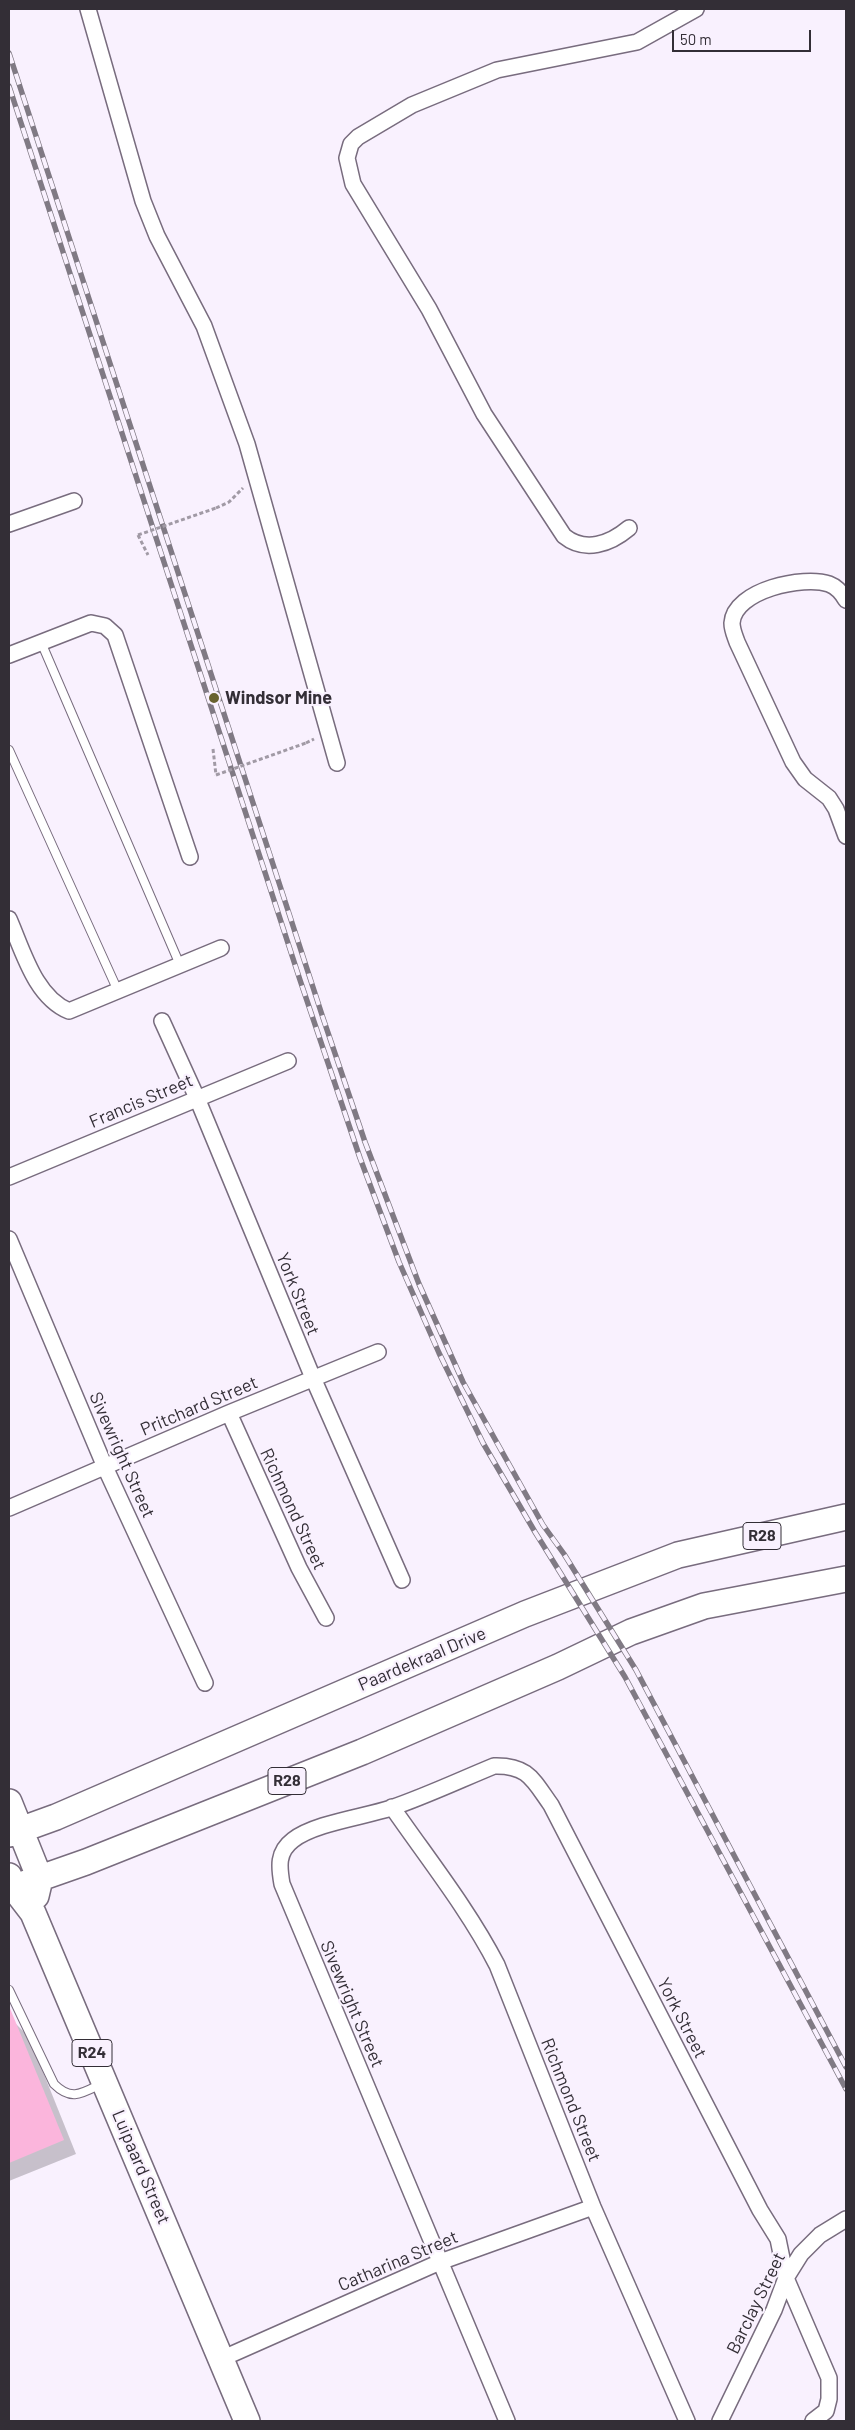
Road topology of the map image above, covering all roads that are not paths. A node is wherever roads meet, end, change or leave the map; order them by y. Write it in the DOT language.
graph roads {
  1 [pos="88,9"];
  2 [pos="696,9"];
  3 [pos="74,501"];
  4 [pos="9,524"];
  5 [pos="629,528"];
  6 [pos="846,600"];
  7 [pos="41,642"];
  8 [pos="9,655"];
  9 [pos="9,750"];
  10 [pos="337,763"];
  11 [pos="846,836"];
  12 [pos="190,857"];
  13 [pos="9,920"];
  14 [pos="222,948"];
  15 [pos="180,965"];
  16 [pos="118,991"];
  17 [pos="162,1021"];
  18 [pos="288,1061"];
  19 [pos="197,1098"];
  20 [pos="9,1177"];
  21 [pos="9,1239"];
  22 [pos="378,1352"];
  23 [pos="313,1378"];
  24 [pos="229,1413"];
  25 [pos="105,1467"];
  26 [pos="9,1508"];
  27 [pos="846,1517"];
  28 [pos="846,1579"];
  29 [pos="402,1580"];
  30 [pos="326,1618"];
  31 [pos="205,1683"];
  32 [pos="533,1780"];
  33 [pos="9,1802"];
  34 [pos="392,1807"];
  35 [pos="15,1832"];
  36 [pos="40,1879"];
  37 [pos="10,1884"];
  38 [pos="33,1913"];
  39 [pos="9,1990"];
  40 [pos="105,2082"];
  41 [pos="593,2207"];
  42 [pos="846,2219"];
  43 [pos="440,2262"];
  44 [pos="786,2278"];
  45 [pos="221,2359"];
  46 [pos="247,2421"];
  47 [pos="507,2421"];
  48 [pos="687,2421"];
  49 [pos="720,2421"];
  50 [pos="812,2421"];
  1 -- 10 [label="street"];
  2 -- 5 [label="street"];
  3 -- 4 [label="street"];
  6 -- 11 [label="street"];
  7 -- 8 [label="street"];
  7 -- 12 [label="street"];
  7 -- 15 [label="lane"];
  9 -- 16 [label="lane"];
  13 -- 16 [label="street"];
  14 -- 15 [label="street"];
  15 -- 16 [label="street"];
  17 -- 19 [label="street, York Street"];
  18 -- 19 [label="street, Francis Street"];
  19 -- 20 [label="street, Francis Street"];
  19 -- 23 [label="street, York Street"];
  21 -- 25 [label="street, Sivewright Street"];
  22 -- 23 [label="street, Pritchard Street"];
  23 -- 24 [label="street, Pritchard Street"];
  23 -- 29 [label="street, York Street"];
  24 -- 25 [label="street, Pritchard Street"];
  24 -- 30 [label="street, Richmond Street"];
  25 -- 26 [label="street, Pritchard Street"];
  25 -- 31 [label="street, Sivewright Street"];
  27 -- 35 [label="main road, Paardekraal Drive / R28"];
  28 -- 36 [label="main road, R28"];
  32 -- 34 [label="street, Sivewright Street"];
  32 -- 44 [label="street, York Street"];
  33 -- 35 [label="main road"];
  34 -- 41 [label="street, Richmond Street"];
  34 -- 43 [label="street, Sivewright Street"];
  35 -- 36 [label="main road"];
  36 -- 37 [label="main road, R28"];
  36 -- 38 [label="main road"];
  37 -- 38 [label="main road, Luipaard Street / R24"];
  38 -- 40 [label="main road, Luipaard Street / R24"];
  39 -- 40 [label="lane"];
  40 -- 45 [label="main road, Luipaard Street / R24"];
  41 -- 43 [label="street, Catharina Street"];
  41 -- 48 [label="street, Richmond Street"];
  42 -- 44 [label="street, Barclay Street"];
  43 -- 45 [label="street, Catharina Street"];
  43 -- 47 [label="street, Sivewright Street"];
  44 -- 49 [label="street, Barclay Street"];
  44 -- 50 [label="street"];
  45 -- 46 [label="main road, Luipaard Street / R24"];
}
